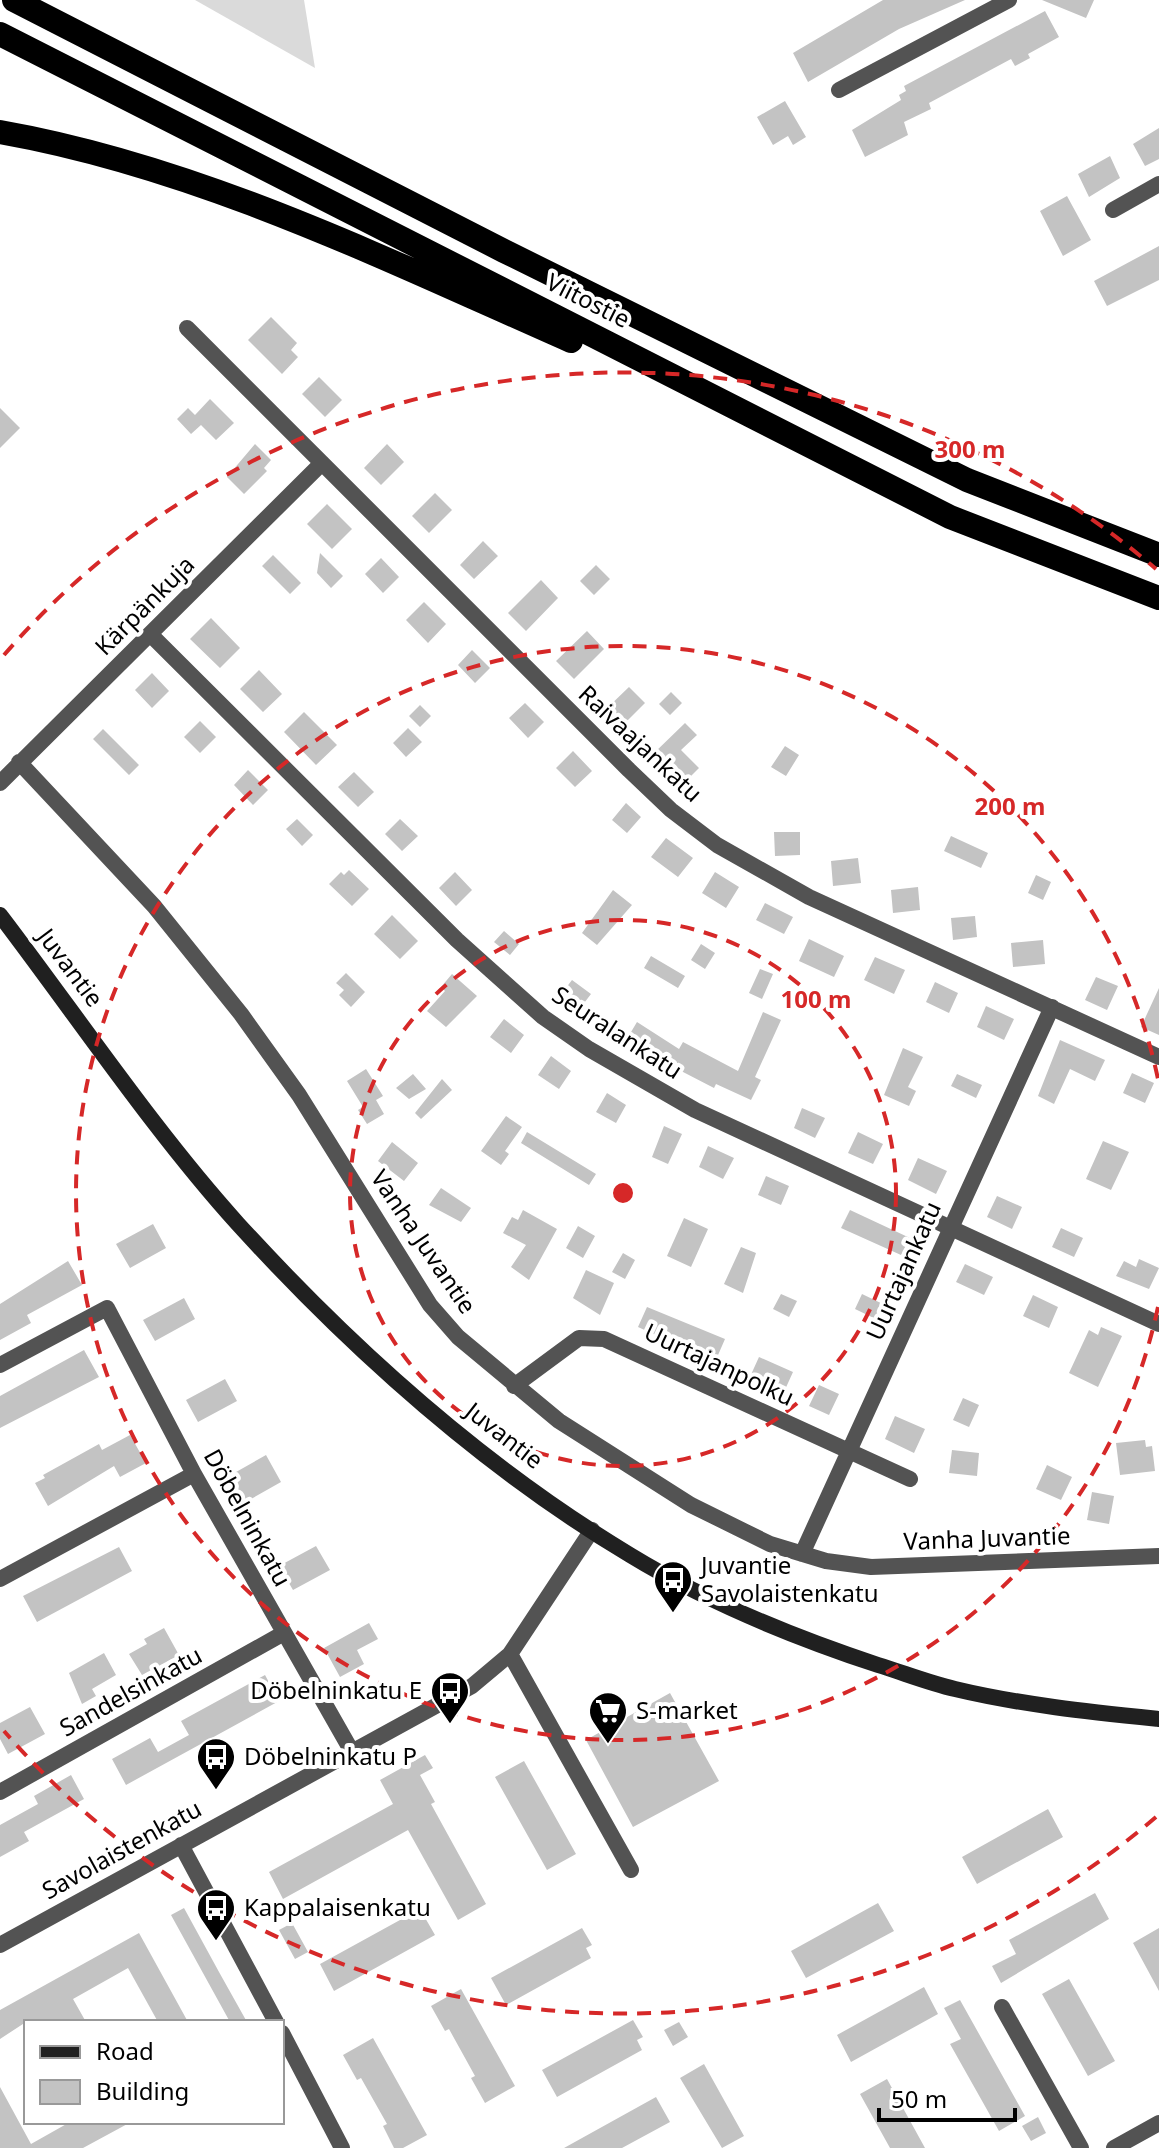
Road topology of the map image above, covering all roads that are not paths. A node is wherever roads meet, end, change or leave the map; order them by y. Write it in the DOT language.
graph roads {
  1 [pos="14,0"];
  2 [pos="1009,0"];
  3 [pos="0,34"];
  4 [pos="839,90"];
  5 [pos="0,132"];
  6 [pos="1159,184"];
  7 [pos="1113,210"];
  8 [pos="187,328"];
  9 [pos="736,408"];
  10 [pos="322,463"];
  11 [pos="1159,555"];
  12 [pos="1159,598"];
  13 [pos="151,635"];
  14 [pos="19,762"];
  15 [pos="0,783"];
  16 [pos="0,915"];
  17 [pos="1052,1007"];
  18 [pos="1159,1057"];
  19 [pos="950,1228"];
  20 [pos="1159,1324"];
  21 [pos="0,1365"];
  22 [pos="514,1386"];
  23 [pos="849,1451"];
  24 [pos="194,1474"];
  25 [pos="910,1479"];
  26 [pos="592,1530"];
  27 [pos="802,1554"];
  28 [pos="1159,1556"];
  29 [pos="0,1579"];
  30 [pos="284,1633"];
  31 [pos="510,1654"];
  32 [pos="1159,1719"];
  33 [pos="351,1750"];
  34 [pos="0,1792"];
  35 [pos="181,1845"];
  36 [pos="631,1870"];
  37 [pos="0,1945"];
  38 [pos="1002,2007"];
  39 [pos="275,2020"];
  40 [pos="284,2037"];
  41 [pos="1159,2123"];
  42 [pos="342,2148"];
  43 [pos="1081,2148"];
  44 [pos="1114,2148"];
  1 -- 11 [label="highway, Viitostie"];
  2 -- 4 [label="street"];
  3 -- 9 [label="highway, Viitostie"];
  5 -- 9 [label="highway"];
  6 -- 7 [label="street"];
  8 -- 10 [label="street, Raivaajankatu"];
  9 -- 12 [label="highway, Viitostie"];
  10 -- 13 [label="street, Kärpänkuja"];
  10 -- 17 [label="street, Raivaajankatu"];
  13 -- 14 [label="street, Kärpänkuja"];
  13 -- 19 [label="street, Seuralankatu"];
  14 -- 15 [label="street, Kärpänkuja"];
  14 -- 22 [label="street, Vanha Juvantie"];
  16 -- 26 [label="main road, Juvantie"];
  17 -- 18 [label="street, Raivaajankatu"];
  17 -- 19 [label="street, Uurtajankatu"];
  19 -- 20 [label="street, Seuralankatu"];
  19 -- 23 [label="street, Uurtajankatu"];
  21 -- 24 [label="street, Döbelninkatu"];
  22 -- 23 [label="street, Uurtajanpolku"];
  22 -- 27 [label="street, Vanha Juvantie"];
  23 -- 25 [label="street, Uurtajanpolku"];
  23 -- 27 [label="street, Uurtajankatu"];
  24 -- 29 [label="street"];
  24 -- 30 [label="street, Döbelninkatu"];
  26 -- 31 [label="street, Savolaistenkatu"];
  26 -- 32 [label="main road, Juvantie"];
  27 -- 28 [label="street, Vanha Juvantie"];
  30 -- 33 [label="street, Döbelninkatu"];
  30 -- 34 [label="street, Sandelsinkatu"];
  31 -- 33 [label="street, Savolaistenkatu"];
  31 -- 36 [label="street"];
  33 -- 35 [label="street, Savolaistenkatu"];
  35 -- 37 [label="street, Savolaistenkatu"];
  35 -- 39 [label="street"];
  38 -- 43 [label="street"];
  40 -- 42 [label="street"];
  41 -- 44 [label="street"];
}
